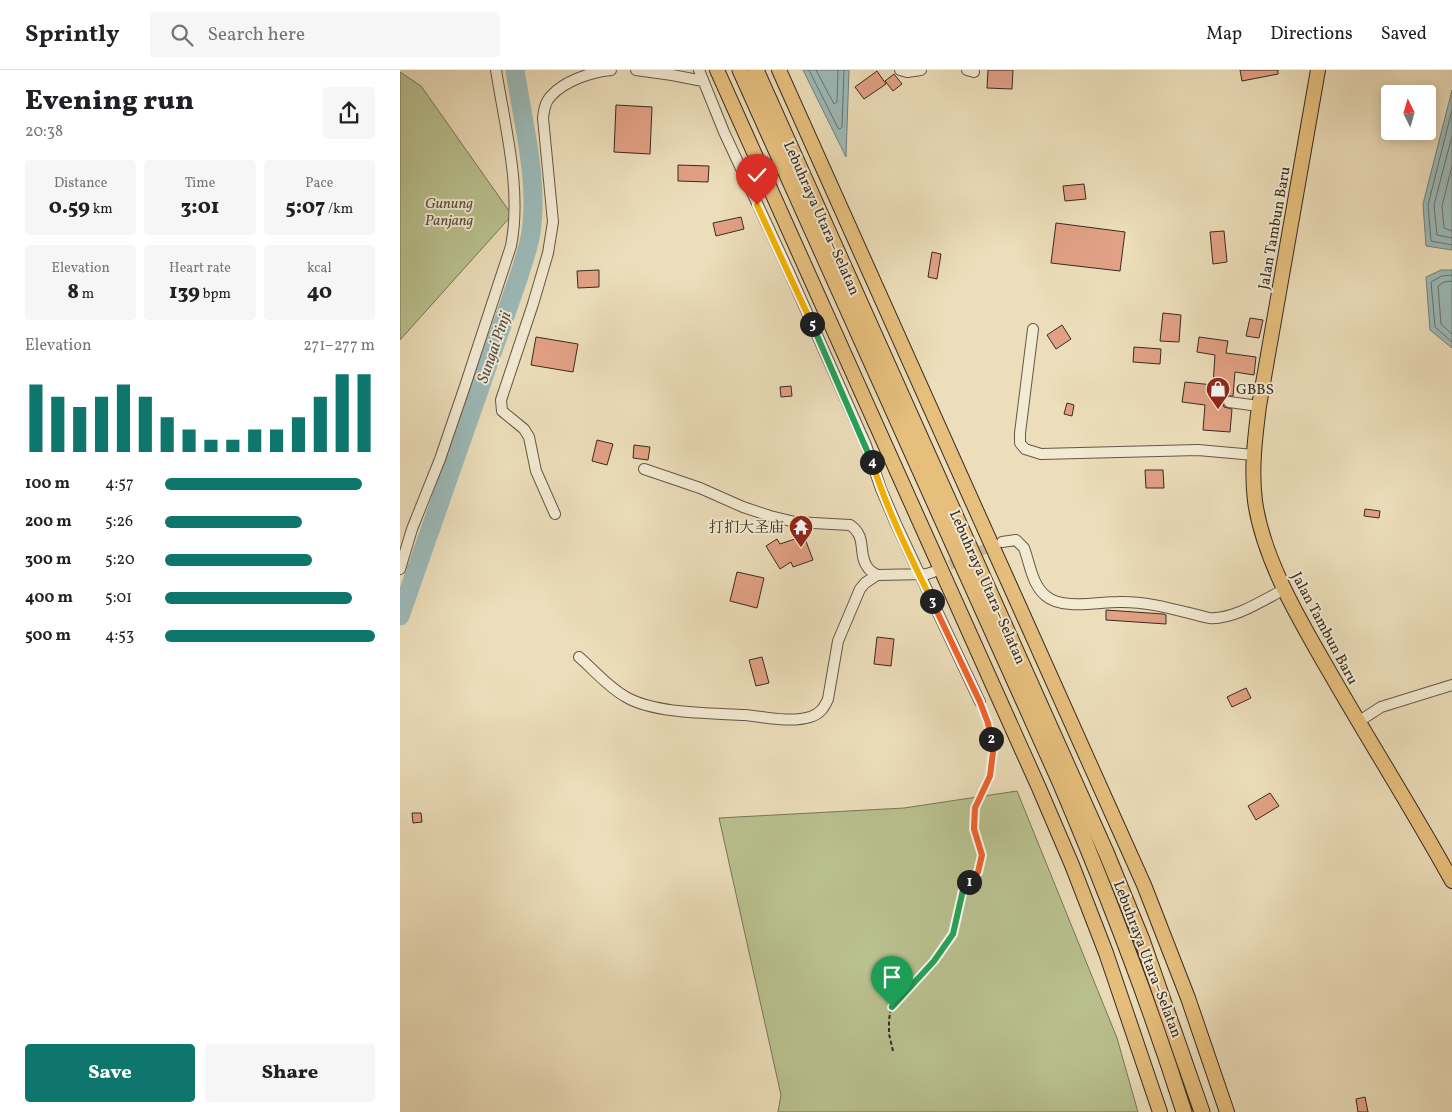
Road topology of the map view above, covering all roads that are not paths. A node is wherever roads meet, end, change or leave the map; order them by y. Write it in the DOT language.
graph roads {
  1 [pos="496,70"];
  2 [pos="611,70"];
  3 [pos="636,70"];
  4 [pos="699,70"];
  5 [pos="717,70"];
  6 [pos="740,70"];
  7 [pos="756,70"];
  8 [pos="779,70"];
  9 [pos="900,70"];
  10 [pos="921,70"];
  11 [pos="1318,70"];
  12 [pos="703,81"];
  13 [pos="1033,329"];
  14 [pos="1230,402"];
  15 [pos="1259,406"];
  16 [pos="1254,455"];
  17 [pos="644,469"];
  18 [pos="555,514"];
  19 [pos="1002,542"];
  20 [pos="400,569"];
  21 [pos="933,572"];
  22 [pos="919,574"];
  23 [pos="877,575"];
  24 [pos="1285,589"];
  25 [pos="579,657"];
  26 [pos="1452,686"];
  27 [pos="980,702"];
  28 [pos="1358,722"];
  29 [pos="1452,881"];
  30 [pos="1160,1112"];
  31 [pos="1184,1112"];
  32 [pos="1202,1112"];
  33 [pos="1228,1112"];
  1 -- 20 [label="street"];
  2 -- 18 [label="street"];
  3 -- 12 [label="street"];
  4 -- 12 [label="street"];
  5 -- 30 [label="main road"];
  6 -- 31 [label="highway, Lebuhraya Utara–Selatan"];
  7 -- 32 [label="highway, Lebuhraya Utara–Selatan"];
  8 -- 33 [label="main road"];
  9 -- 10 [label="street"];
  11 -- 15 [label="main road, Jalan Tambun Baru"];
  12 -- 22 [label="street"];
  13 -- 16 [label="street"];
  14 -- 15 [label="street"];
  15 -- 16 [label="main road, Jalan Tambun Baru"];
  16 -- 24 [label="main road, Jalan Tambun Baru"];
  17 -- 23 [label="street"];
  19 -- 24 [label="street"];
  21 -- 22 [label="street"];
  22 -- 23 [label="street"];
  22 -- 27 [label="street"];
  23 -- 25 [label="street"];
  24 -- 28 [label="main road, Jalan Tambun Baru"];
  26 -- 28 [label="street"];
  28 -- 29 [label="main road, Jalan Tambun Baru"];
}
